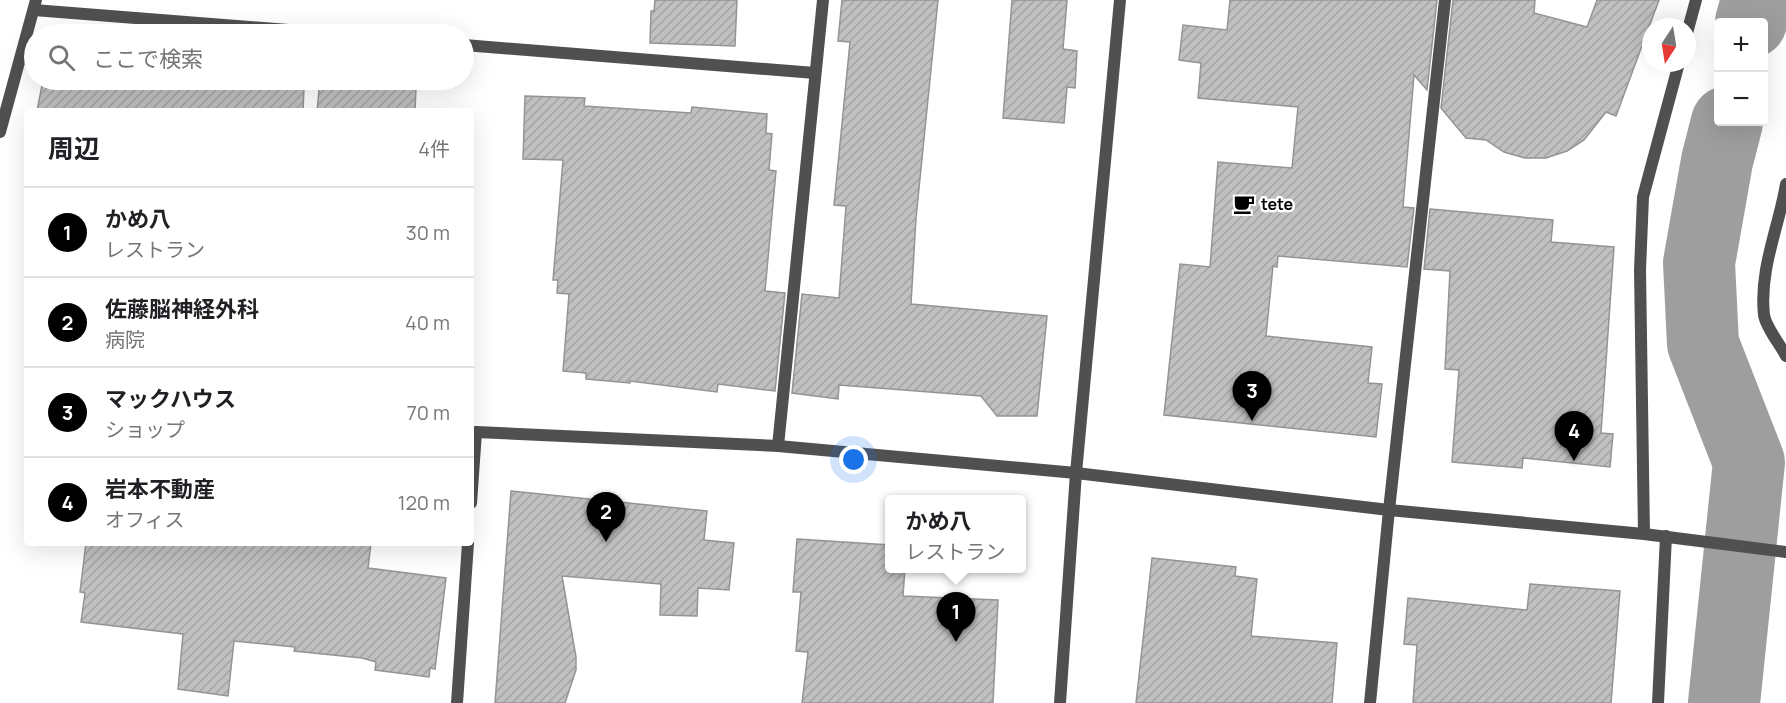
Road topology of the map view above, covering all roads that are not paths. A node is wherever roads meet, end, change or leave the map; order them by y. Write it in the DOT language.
graph roads {
  1 [pos="823,0"];
  2 [pos="1120,0"];
  3 [pos="1446,0"];
  4 [pos="1696,0"];
  5 [pos="35,5"];
  6 [pos="1691,18"];
  7 [pos="30,24"];
  8 [pos="234,24"];
  9 [pos="24,45"];
  10 [pos="474,46"];
  11 [pos="1677,72"];
  12 [pos="815,73"];
  13 [pos="0,132"];
  14 [pos="1786,184"];
  15 [pos="1784,207"];
  16 [pos="1786,356"];
  17 [pos="778,446"];
  18 [pos="474,460"];
  19 [pos="1076,473"];
  20 [pos="1389,510"];
  21 [pos="1644,534"];
  22 [pos="1666,536"];
  23 [pos="468,546"];
  24 [pos="1782,552"];
  25 [pos="457,703"];
  26 [pos="1060,703"];
  27 [pos="1370,703"];
  28 [pos="1658,703"];
  1 -- 12 [label="street"];
  2 -- 19 [label="street"];
  3 -- 20 [label="street"];
  4 -- 6 [label="street"];
  5 -- 7 [label="street"];
  5 -- 8 [label="street"];
  9 -- 13 [label="street"];
  10 -- 12 [label="street"];
  11 -- 21 [label="street"];
  12 -- 17 [label="street"];
  14 -- 15 [label="street"];
  15 -- 16 [label="street"];
  17 -- 18 [label="street"];
  17 -- 19 [label="street"];
  19 -- 20 [label="street"];
  19 -- 26 [label="street"];
  20 -- 21 [label="street"];
  20 -- 27 [label="street"];
  21 -- 22 [label="street"];
  22 -- 24 [label="street"];
  22 -- 28 [label="street"];
  23 -- 25 [label="street"];
}
